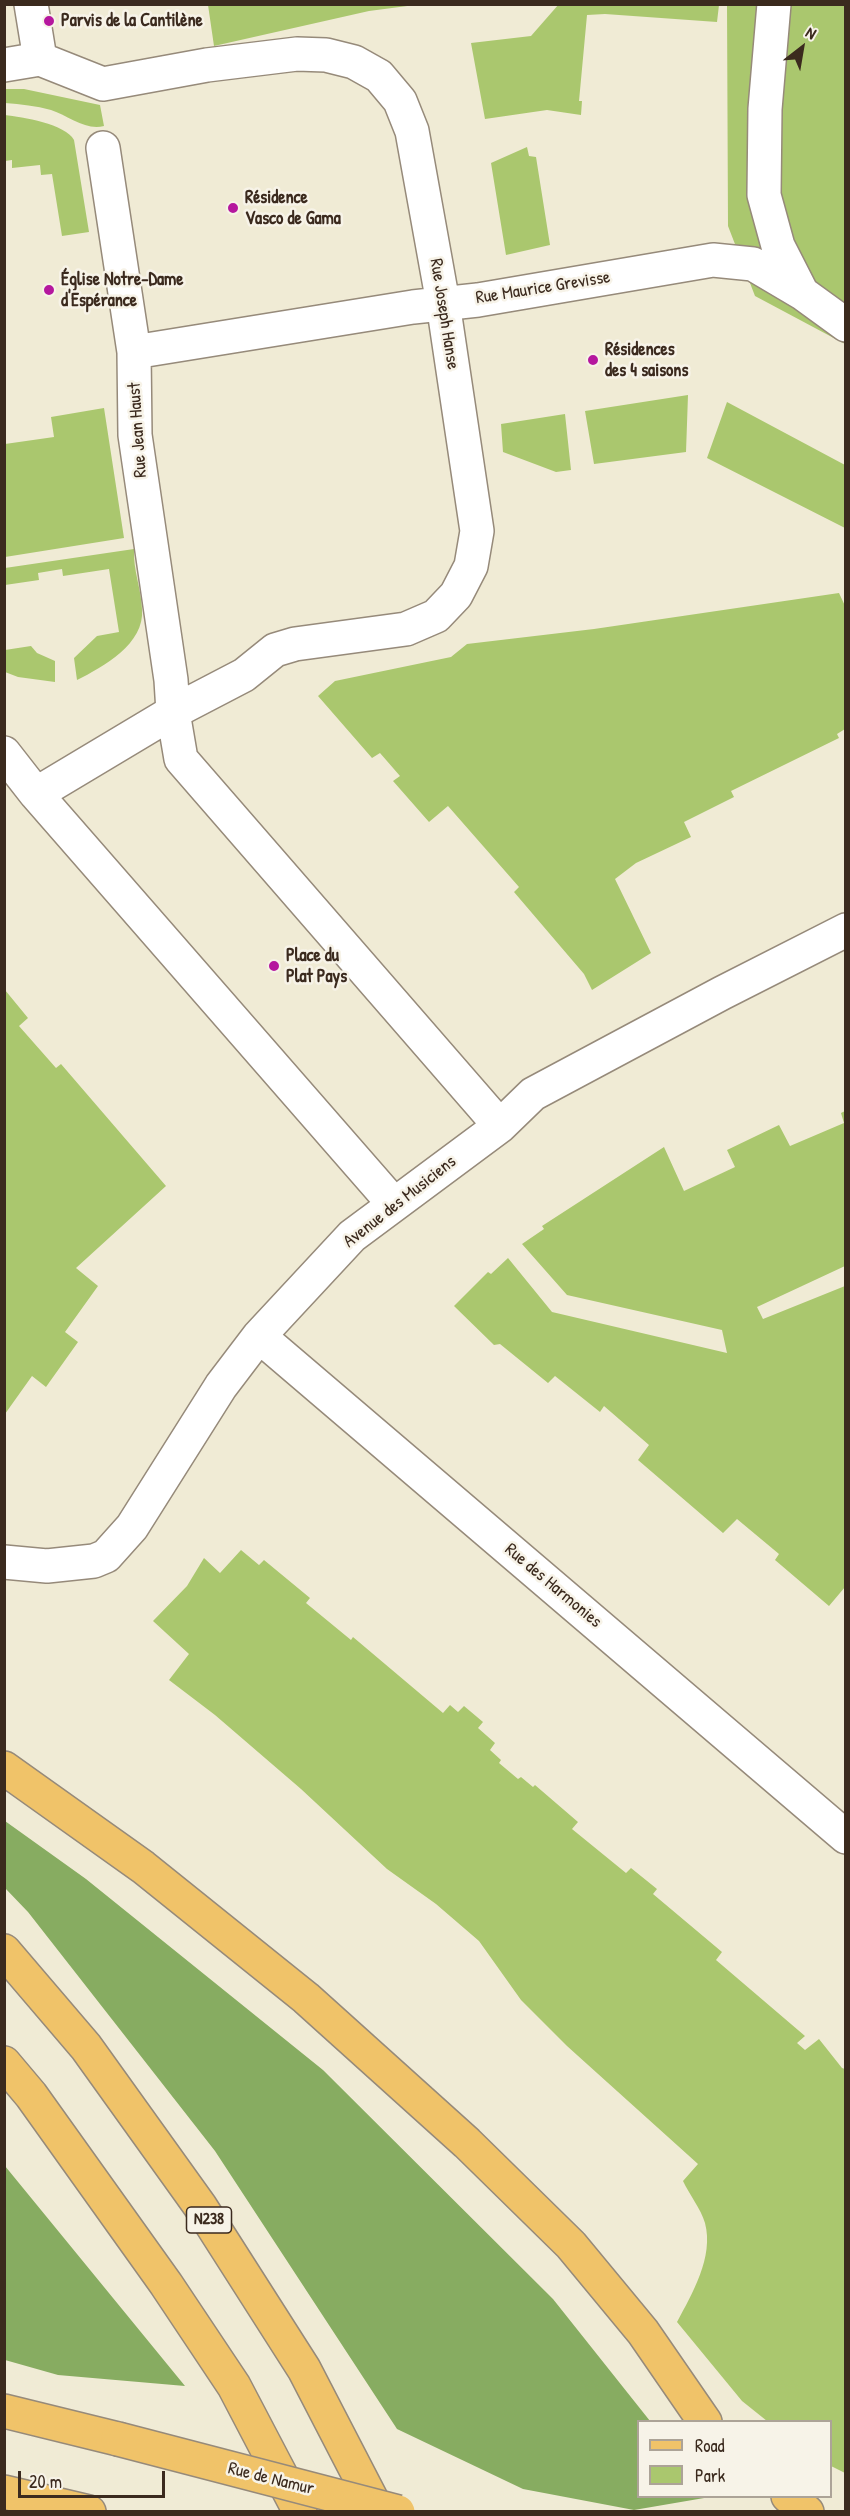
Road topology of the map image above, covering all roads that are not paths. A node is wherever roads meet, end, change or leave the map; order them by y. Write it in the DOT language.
graph roads {
  1 [pos="31,4"];
  2 [pos="774,4"];
  3 [pos="39,59"];
  4 [pos="4,65"];
  5 [pos="103,148"];
  6 [pos="802,293"];
  7 [pos="443,303"];
  8 [pos="846,324"];
  9 [pos="134,352"];
  10 [pos="173,712"];
  11 [pos="4,753"];
  12 [pos="36,794"];
  13 [pos="846,930"];
  14 [pos="500,1126"];
  15 [pos="393,1203"];
  16 [pos="259,1336"];
  17 [pos="4,1562"];
  18 [pos="4,1768"];
  19 [pos="846,1837"];
  20 [pos="4,1951"];
  21 [pos="4,2063"];
  22 [pos="4,2411"];
  23 [pos="704,2420"];
  24 [pos="4,2493"];
  25 [pos="791,2498"];
  26 [pos="88,2511"];
  27 [pos="300,2511"];
  28 [pos="378,2511"];
  29 [pos="398,2511"];
  30 [pos="807,2511"];
  1 -- 3 [label="street"];
  2 -- 6 [label="street"];
  3 -- 4 [label="street"];
  3 -- 7 [label="street, Rue Joseph Hanse"];
  5 -- 9 [label="street, Rue Jean Haust"];
  6 -- 7 [label="street, Rue Maurice Grevisse"];
  6 -- 8 [label="street, Rue Maurice Grevisse"];
  7 -- 9 [label="street, Rue Maurice Grevisse"];
  7 -- 10 [label="street, Rue Joseph Hanse"];
  9 -- 10 [label="street, Rue Jean Haust"];
  10 -- 12 [label="street"];
  10 -- 14 [label="street"];
  11 -- 12 [label="street"];
  12 -- 15 [label="street"];
  13 -- 14 [label="street, Avenue des Musiciens"];
  14 -- 15 [label="street, Avenue des Musiciens"];
  15 -- 16 [label="street, Avenue des Musiciens"];
  16 -- 17 [label="street, Avenue des Musiciens"];
  16 -- 19 [label="street, Rue des Harmonies"];
  18 -- 23 [label="main road"];
  20 -- 28 [label="main road, N238"];
  21 -- 27 [label="main road"];
  22 -- 29 [label="main road, Rue de Namur, bridge"];
  24 -- 26 [label="main road"];
  25 -- 30 [label="main road"];
}
